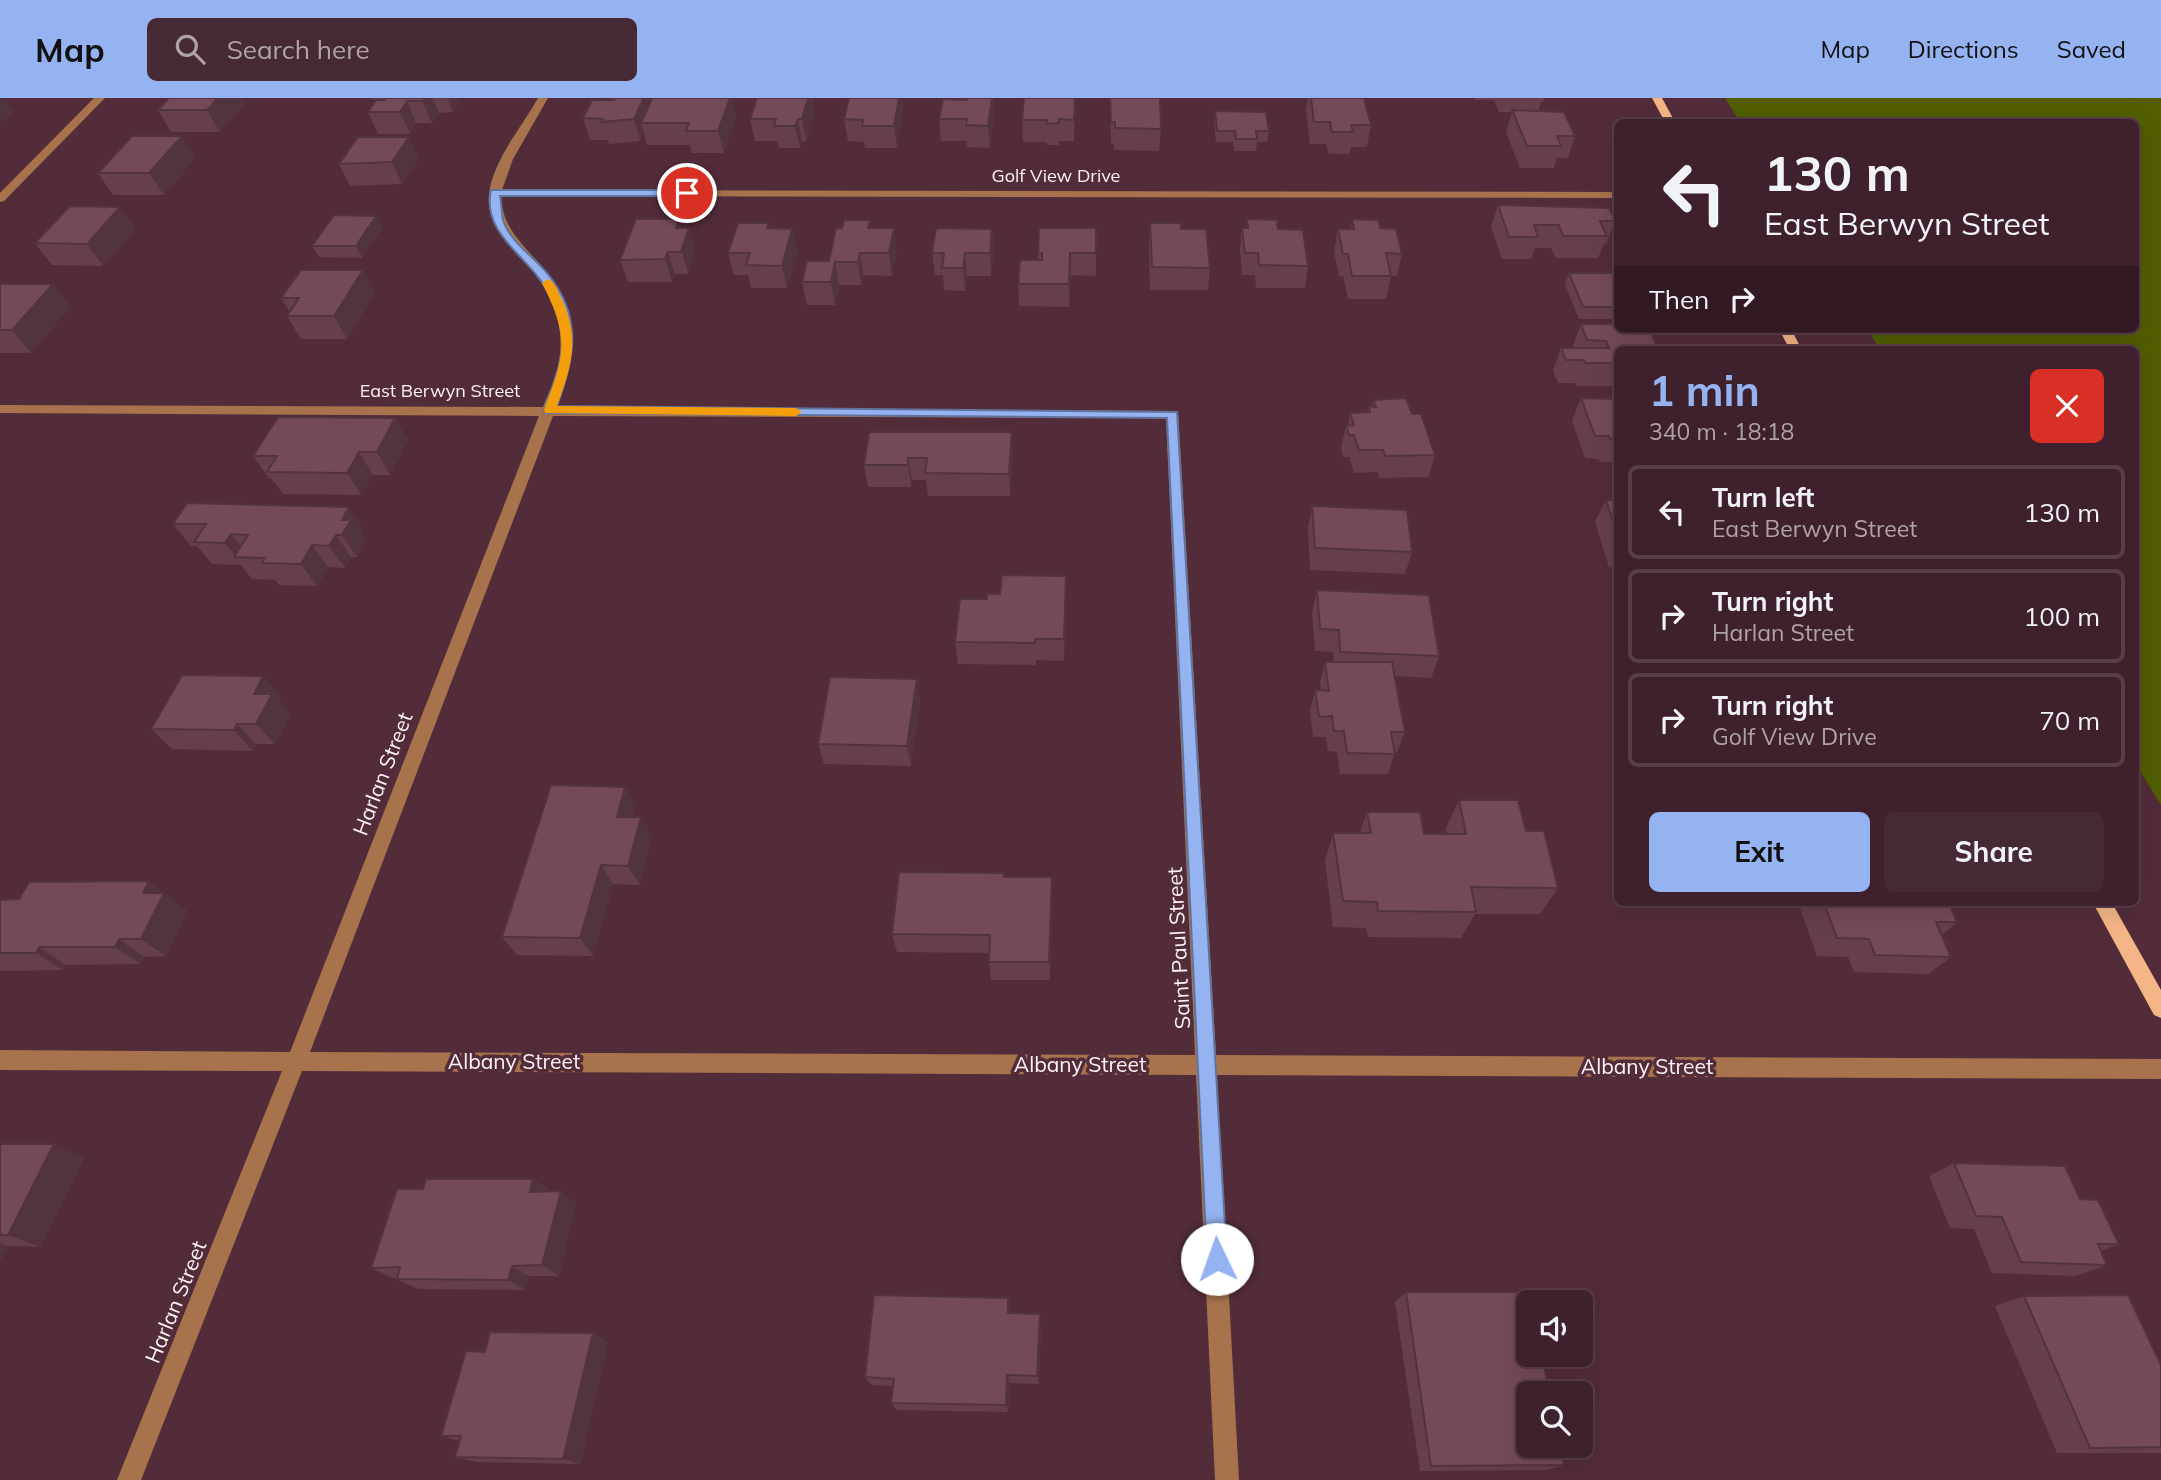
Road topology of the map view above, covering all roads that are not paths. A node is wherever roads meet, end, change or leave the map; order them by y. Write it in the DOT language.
graph roads {
  1 [pos="100,98"];
  2 [pos="543,98"];
  3 [pos="1657,98"];
  4 [pos="1668,119"];
  5 [pos="495,193"];
  6 [pos="1614,195"];
  7 [pos="0,199"];
  8 [pos="0,409"];
  9 [pos="550,410"];
  10 [pos="1173,414"];
  11 [pos="2104,906"];
  12 [pos="2161,1009"];
  13 [pos="0,1060"];
  14 [pos="296,1061"];
  15 [pos="1208,1066"];
  16 [pos="2161,1069"];
  17 [pos="129,1480"];
  18 [pos="1227,1480"];
  1 -- 7 [label="street"];
  2 -- 5 [label="street"];
  3 -- 4 [label="main road"];
  5 -- 6 [label="street, Golf View Drive"];
  5 -- 9 [label="street, Harlan Street"];
  8 -- 9 [label="street, East Berwyn Street"];
  9 -- 10 [label="street, East Berwyn Street"];
  9 -- 14 [label="street, Harlan Street"];
  10 -- 15 [label="street, Saint Paul Street"];
  11 -- 12 [label="main road"];
  13 -- 14 [label="street, Albany Street"];
  14 -- 15 [label="street, Albany Street"];
  14 -- 17 [label="street, Harlan Street"];
  15 -- 16 [label="street, Albany Street"];
  15 -- 18 [label="street, Saint Paul Street"];
}
